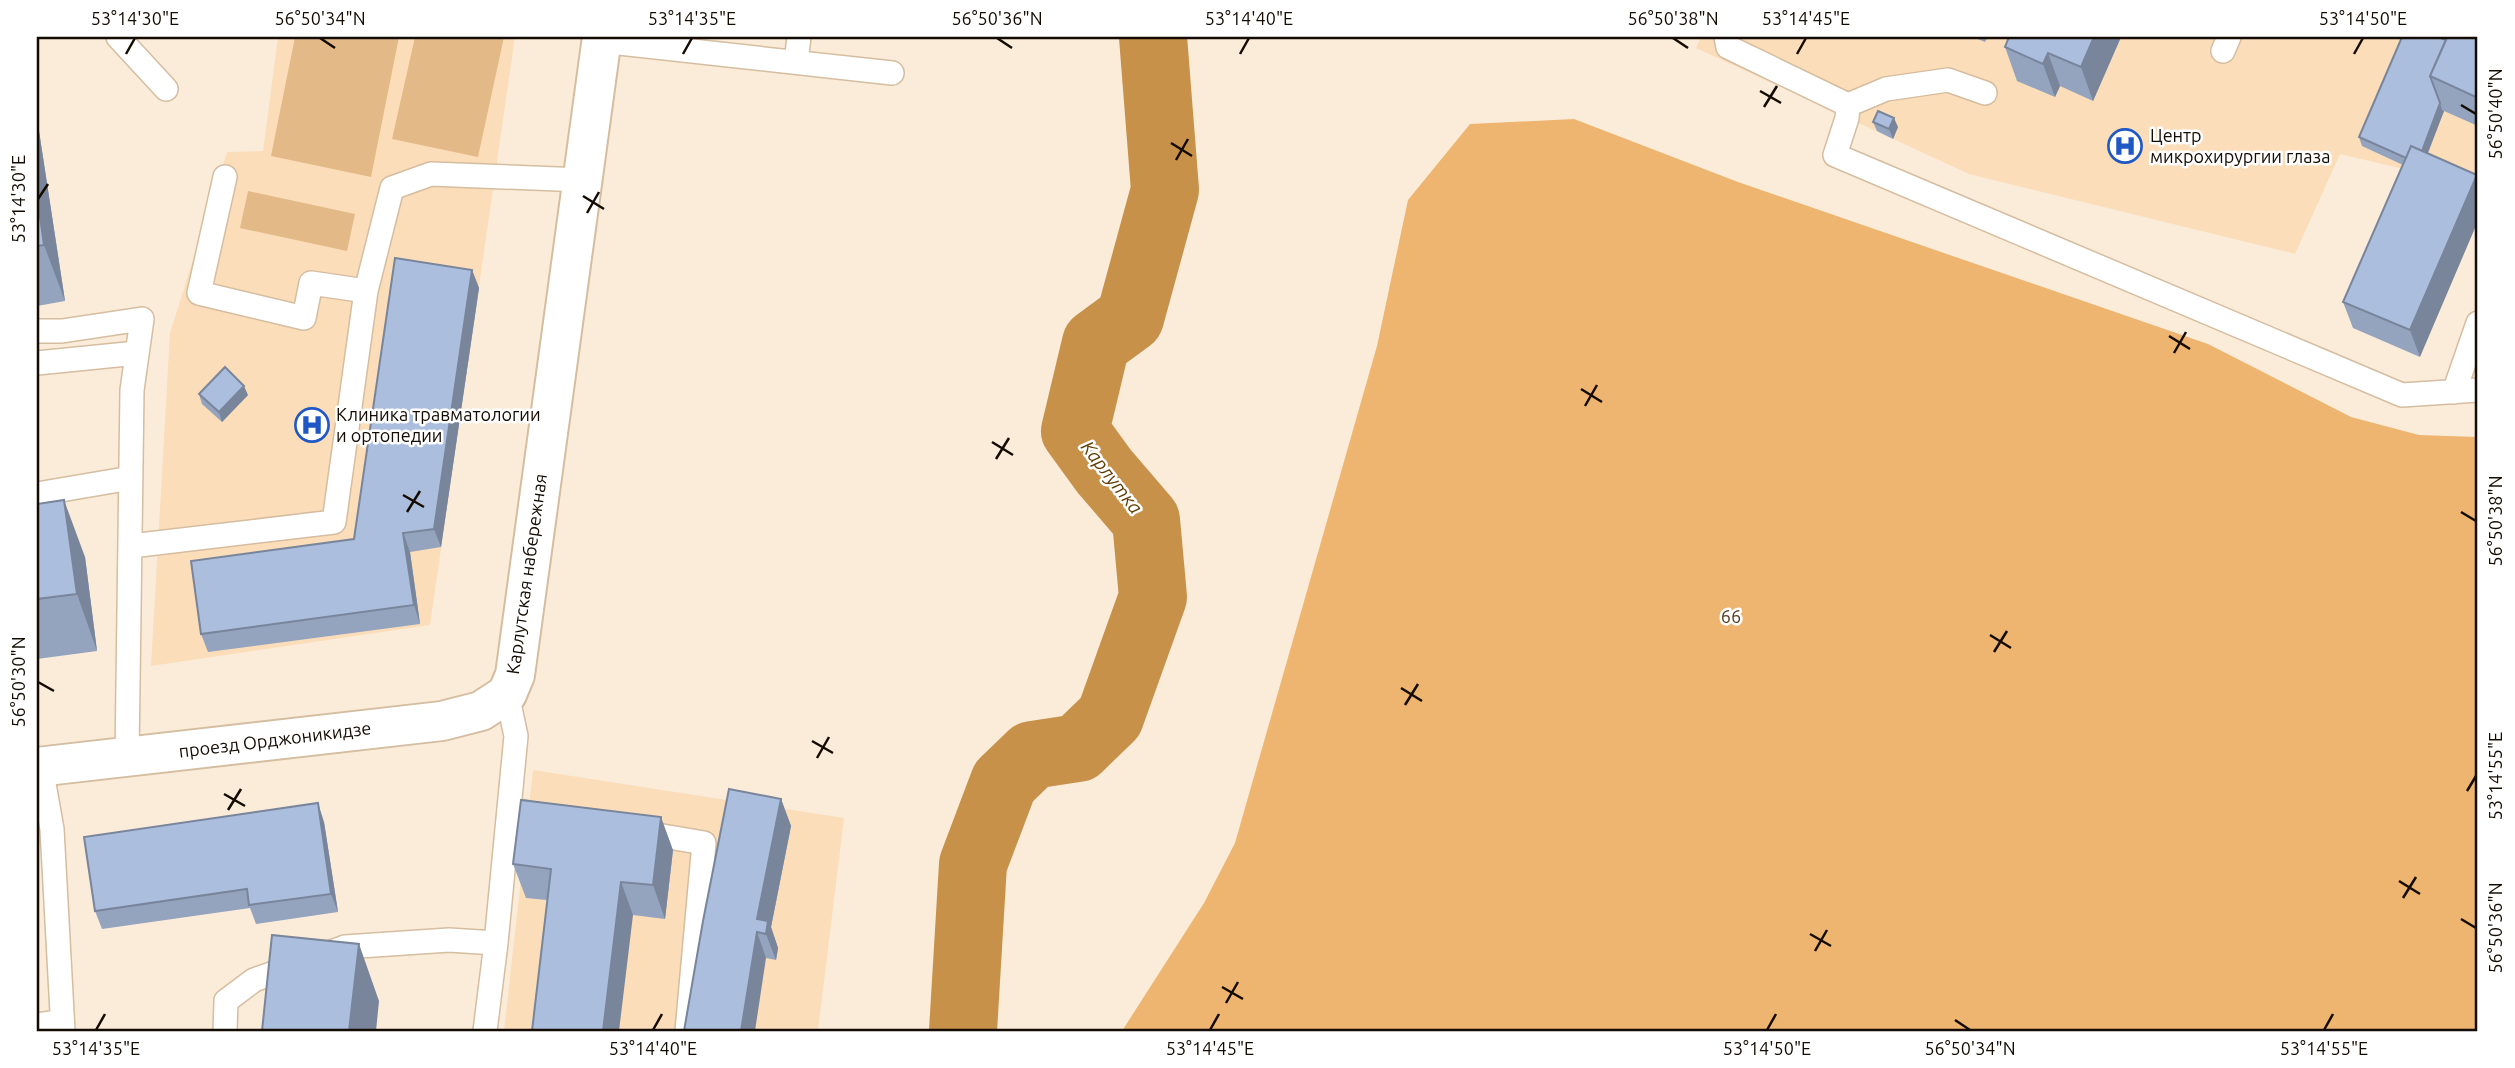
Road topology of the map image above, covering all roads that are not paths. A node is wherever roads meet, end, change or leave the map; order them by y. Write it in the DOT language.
graph roads {
  1 [pos="118,37"];
  2 [pos="799,37"];
  3 [pos="1726,37"];
  4 [pos="602,39"];
  5 [pos="796,62"];
  6 [pos="892,73"];
  7 [pos="166,89"];
  8 [pos="1984,93"];
  9 [pos="1848,105"];
  10 [pos="225,177"];
  11 [pos="583,180"];
  12 [pos="366,291"];
  13 [pos="2478,323"];
  14 [pos="37,331"];
  15 [pos="137,353"];
  16 [pos="37,363"];
  17 [pos="2478,390"];
  18 [pos="2454,392"];
  19 [pos="131,478"];
  20 [pos="37,494"];
  21 [pos="131,546"];
  22 [pos="507,694"];
  23 [pos="127,757"];
  24 [pos="39,767"];
  25 [pos="509,809"];
  26 [pos="575,821"];
  27 [pos="614,827"];
  28 [pos="496,943"];
  29 [pos="37,1025"];
  30 [pos="62,1026"];
  31 [pos="225,1031"];
  32 [pos="485,1031"];
  33 [pos="687,1031"];
  1 -- 7 [label="lane"];
  2 -- 5 [label="lane"];
  3 -- 9 [label="lane"];
  4 -- 5 [label="lane"];
  4 -- 11 [label="main road, Карлутская набережная"];
  5 -- 6 [label="lane"];
  8 -- 9 [label="lane"];
  9 -- 18 [label="lane"];
  10 -- 12 [label="lane"];
  11 -- 12 [label="lane"];
  11 -- 22 [label="main road, Карлутская набережная"];
  12 -- 21 [label="lane"];
  13 -- 18 [label="lane"];
  14 -- 15 [label="lane"];
  15 -- 16 [label="lane"];
  15 -- 19 [label="lane"];
  17 -- 18 [label="lane"];
  19 -- 20 [label="lane"];
  19 -- 21 [label="lane"];
  21 -- 23 [label="lane"];
  22 -- 23 [label="main road, проезд Орджоникидзе"];
  22 -- 25 [label="lane"];
  23 -- 24 [label="main road, проезд Орджоникидзе"];
  24 -- 30 [label="lane"];
  25 -- 26 [label="lane"];
  25 -- 28 [label="lane"];
  27 -- 33 [label="lane"];
  28 -- 31 [label="lane"];
  28 -- 32 [label="lane"];
  29 -- 30 [label="lane"];
}
